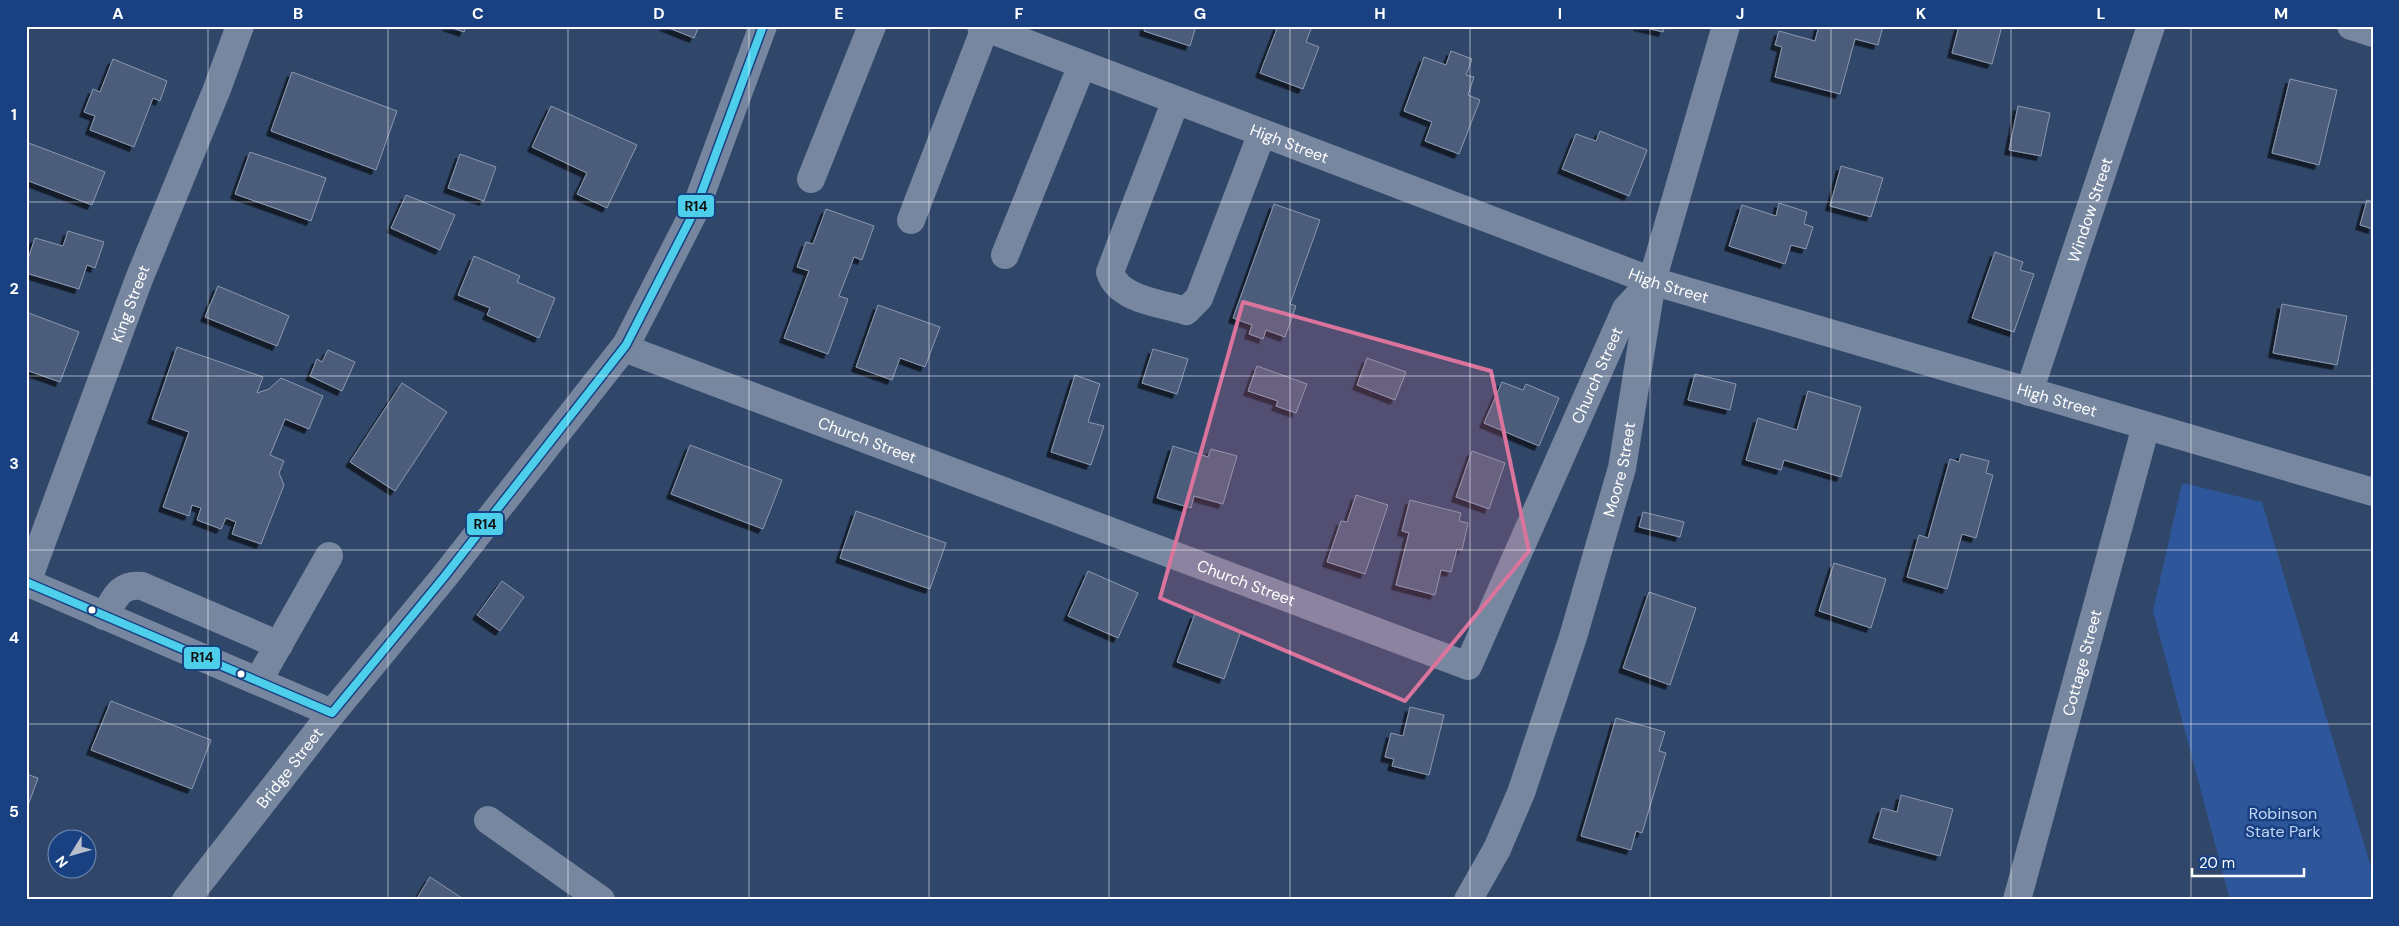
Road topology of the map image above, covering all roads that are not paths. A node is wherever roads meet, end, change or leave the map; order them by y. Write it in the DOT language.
graph roads {
  1 [pos="240,26"];
  2 [pos="762,26"];
  3 [pos="872,26"];
  4 [pos="1726,26"];
  5 [pos="2151,26"];
  6 [pos="2351,26"];
  7 [pos="983,27"];
  8 [pos="2373,33"];
  9 [pos="1082,65"];
  10 [pos="1176,100"];
  11 [pos="1262,133"];
  12 [pos="811,179"];
  13 [pos="910,220"];
  14 [pos="1005,255"];
  15 [pos="1652,281"];
  16 [pos="624,348"];
  17 [pos="2029,392"];
  18 [pos="2146,426"];
  19 [pos="2373,492"];
  20 [pos="329,556"];
  21 [pos="27,583"];
  22 [pos="104,616"];
  23 [pos="280,645"];
  24 [pos="258,681"];
  25 [pos="332,713"];
  26 [pos="488,820"];
  27 [pos="187,899"];
  28 [pos="601,900"];
  29 [pos="1468,900"];
  30 [pos="2016,900"];
  1 -- 21 [label="street, King Street"];
  2 -- 16 [label="main road, Bridge Street"];
  3 -- 12 [label="street"];
  4 -- 15 [label="street, Moore Street"];
  5 -- 17 [label="street, Window Street"];
  6 -- 8 [label="street"];
  7 -- 9 [label="street, High Street"];
  7 -- 13 [label="street"];
  9 -- 10 [label="street, High Street"];
  9 -- 14 [label="street"];
  10 -- 11 [label="street, High Street"];
  10 -- 11 [label="street"];
  11 -- 15 [label="street, High Street"];
  15 -- 16 [label="street, Church Street"];
  15 -- 17 [label="street, High Street"];
  15 -- 29 [label="street, Moore Street"];
  16 -- 25 [label="main road, Bridge Street"];
  17 -- 18 [label="street, High Street"];
  18 -- 19 [label="street, High Street"];
  18 -- 30 [label="street, Cottage Street"];
  20 -- 23 [label="street"];
  21 -- 22 [label="street"];
  22 -- 23 [label="street"];
  22 -- 24 [label="street"];
  23 -- 24 [label="street"];
  24 -- 25 [label="street"];
  25 -- 27 [label="main road, Bridge Street"];
  26 -- 28 [label="street"];
}
